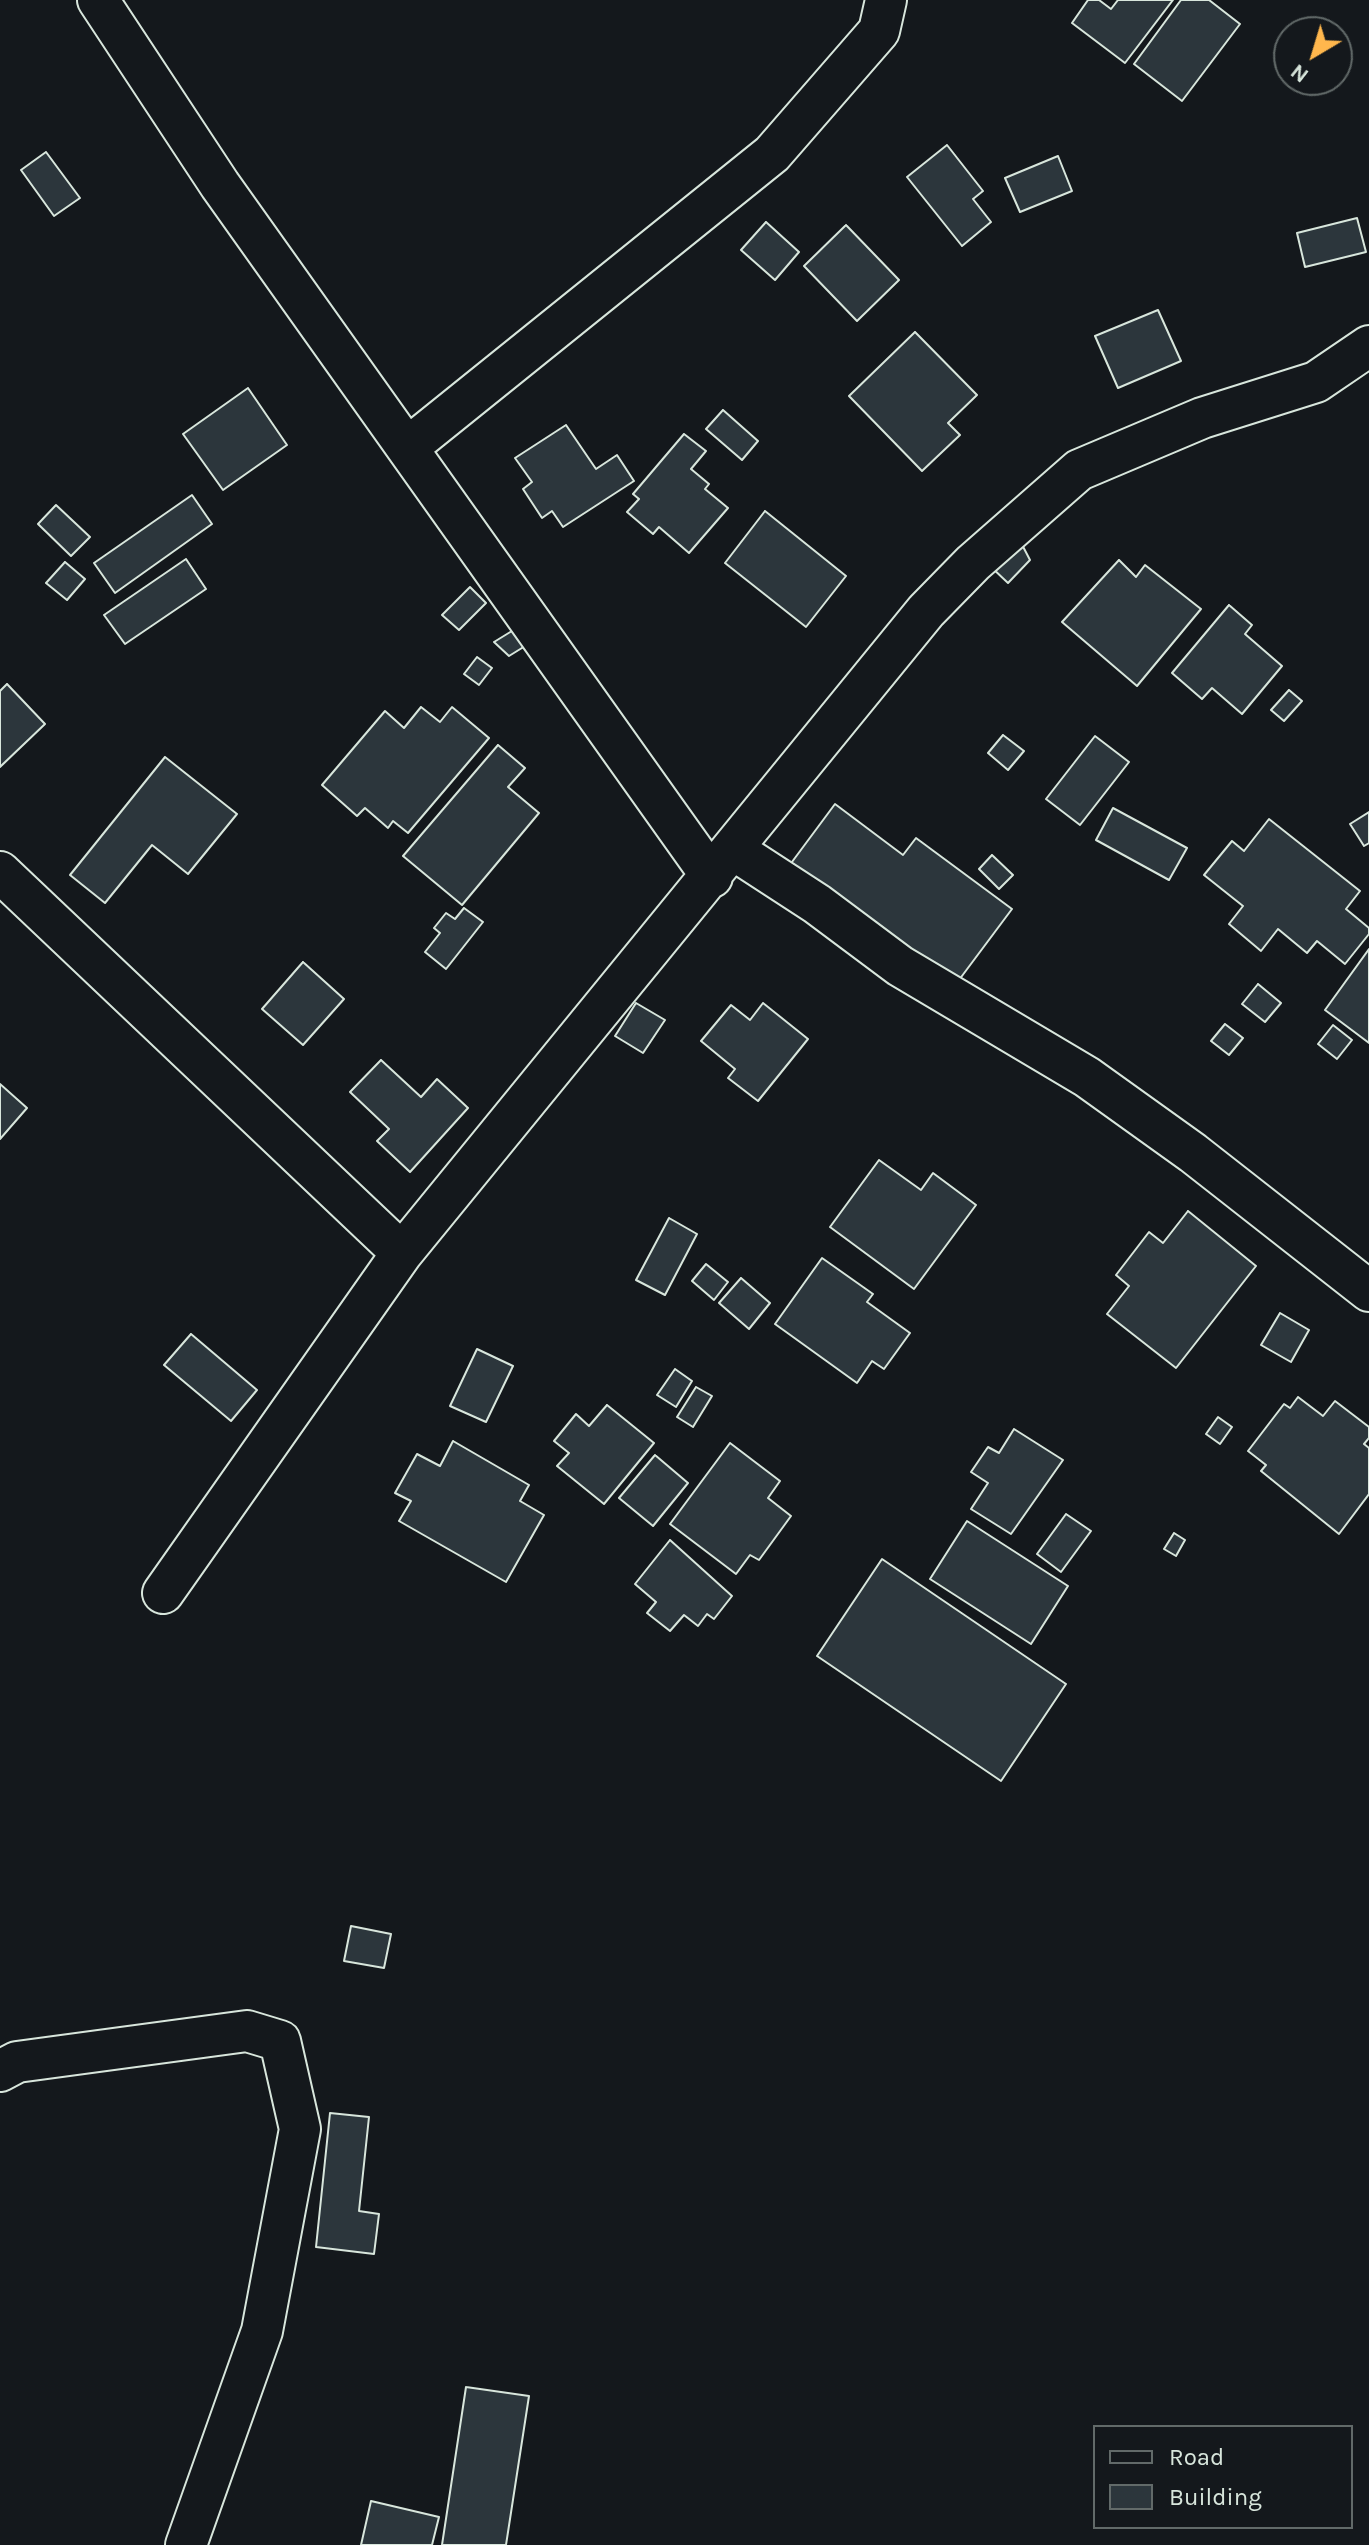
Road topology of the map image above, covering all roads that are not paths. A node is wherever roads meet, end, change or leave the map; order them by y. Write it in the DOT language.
graph roads {
  1 [pos="98,0"];
  2 [pos="886,0"];
  3 [pos="1369,346"];
  4 [pos="407,448"];
  5 [pos="723,864"];
  6 [pos="0,872"];
  7 [pos="402,1253"];
  8 [pos="1369,1291"];
  9 [pos="163,1593"];
  10 [pos="0,2071"];
  11 [pos="186,2545"];
  1 -- 4 [label="street"];
  2 -- 4 [label="street"];
  3 -- 5 [label="street"];
  4 -- 5 [label="street"];
  5 -- 7 [label="street"];
  5 -- 8 [label="street"];
  6 -- 7 [label="street"];
  7 -- 9 [label="street"];
  10 -- 11 [label="street"];
}
